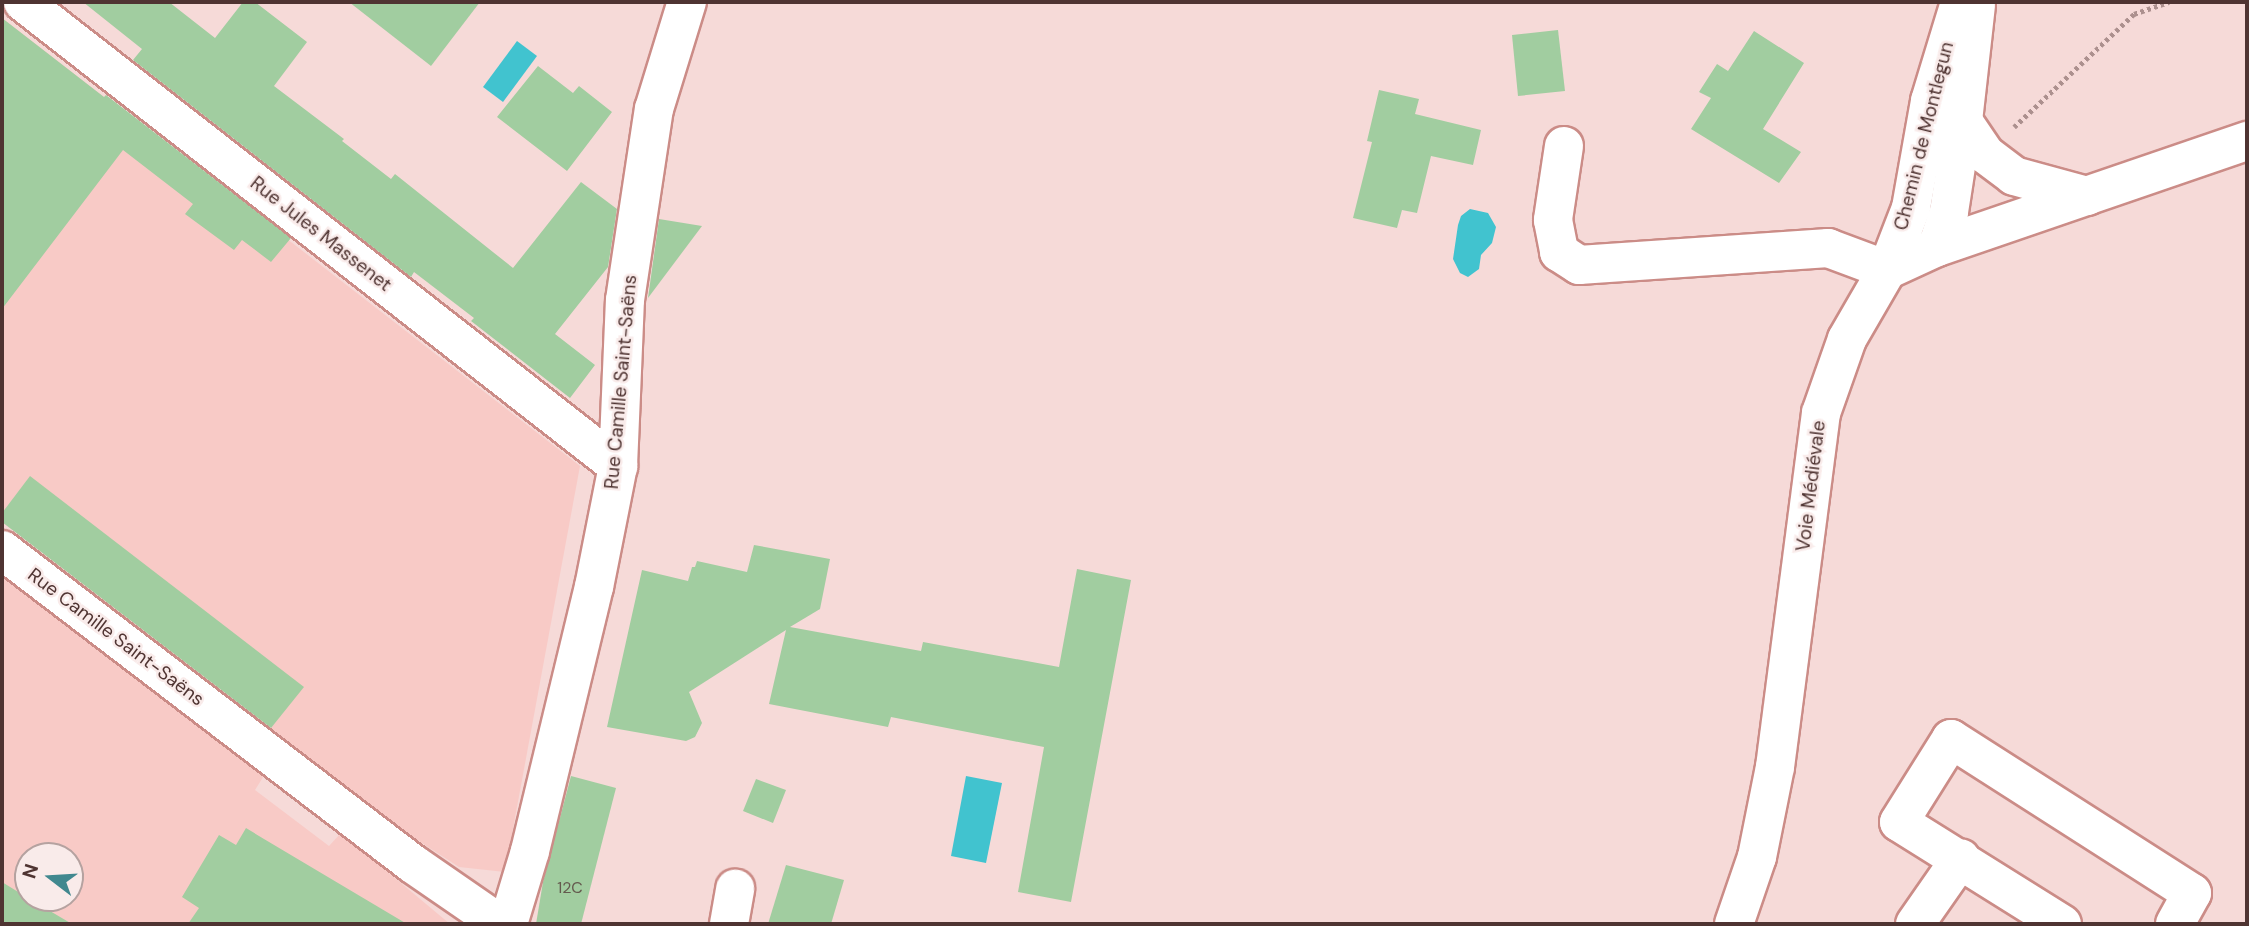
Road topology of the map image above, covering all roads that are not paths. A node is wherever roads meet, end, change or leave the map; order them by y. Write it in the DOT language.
graph roads {
  1 [pos="23,2"];
  2 [pos="687,2"];
  3 [pos="1973,4"];
  4 [pos="1963,121"];
  5 [pos="2247,142"];
  6 [pos="1564,146"];
  7 [pos="2087,196"];
  8 [pos="1937,247"];
  9 [pos="1887,270"];
  10 [pos="618,466"];
  11 [pos="2,550"];
  12 [pos="1961,858"];
  13 [pos="500,924"];
  14 [pos="508,924"];
  15 [pos="1734,924"];
  16 [pos="1915,924"];
  17 [pos="2062,924"];
  18 [pos="2175,924"];
  1 -- 10 [label="street, Rue Jules Massenet"];
  2 -- 10 [label="street, Rue Camille Saint-Saëns"];
  3 -- 4 [label="street, Chemin de Montlegun"];
  3 -- 9 [label="street, Chemin de Montlegun"];
  4 -- 7 [label="street, Chemin de Montlegun"];
  4 -- 8 [label="street, Chemin de Montlegun"];
  5 -- 7 [label="street"];
  6 -- 9 [label="street"];
  7 -- 8 [label="street"];
  8 -- 9 [label="street"];
  9 -- 15 [label="street, Voie Médiévale"];
  10 -- 14 [label="street, Rue Camille Saint-Saëns"];
  11 -- 13 [label="street, Rue Camille Saint-Saëns"];
  12 -- 16 [label="street"];
  12 -- 17 [label="street"];
  12 -- 18 [label="street"];
}
